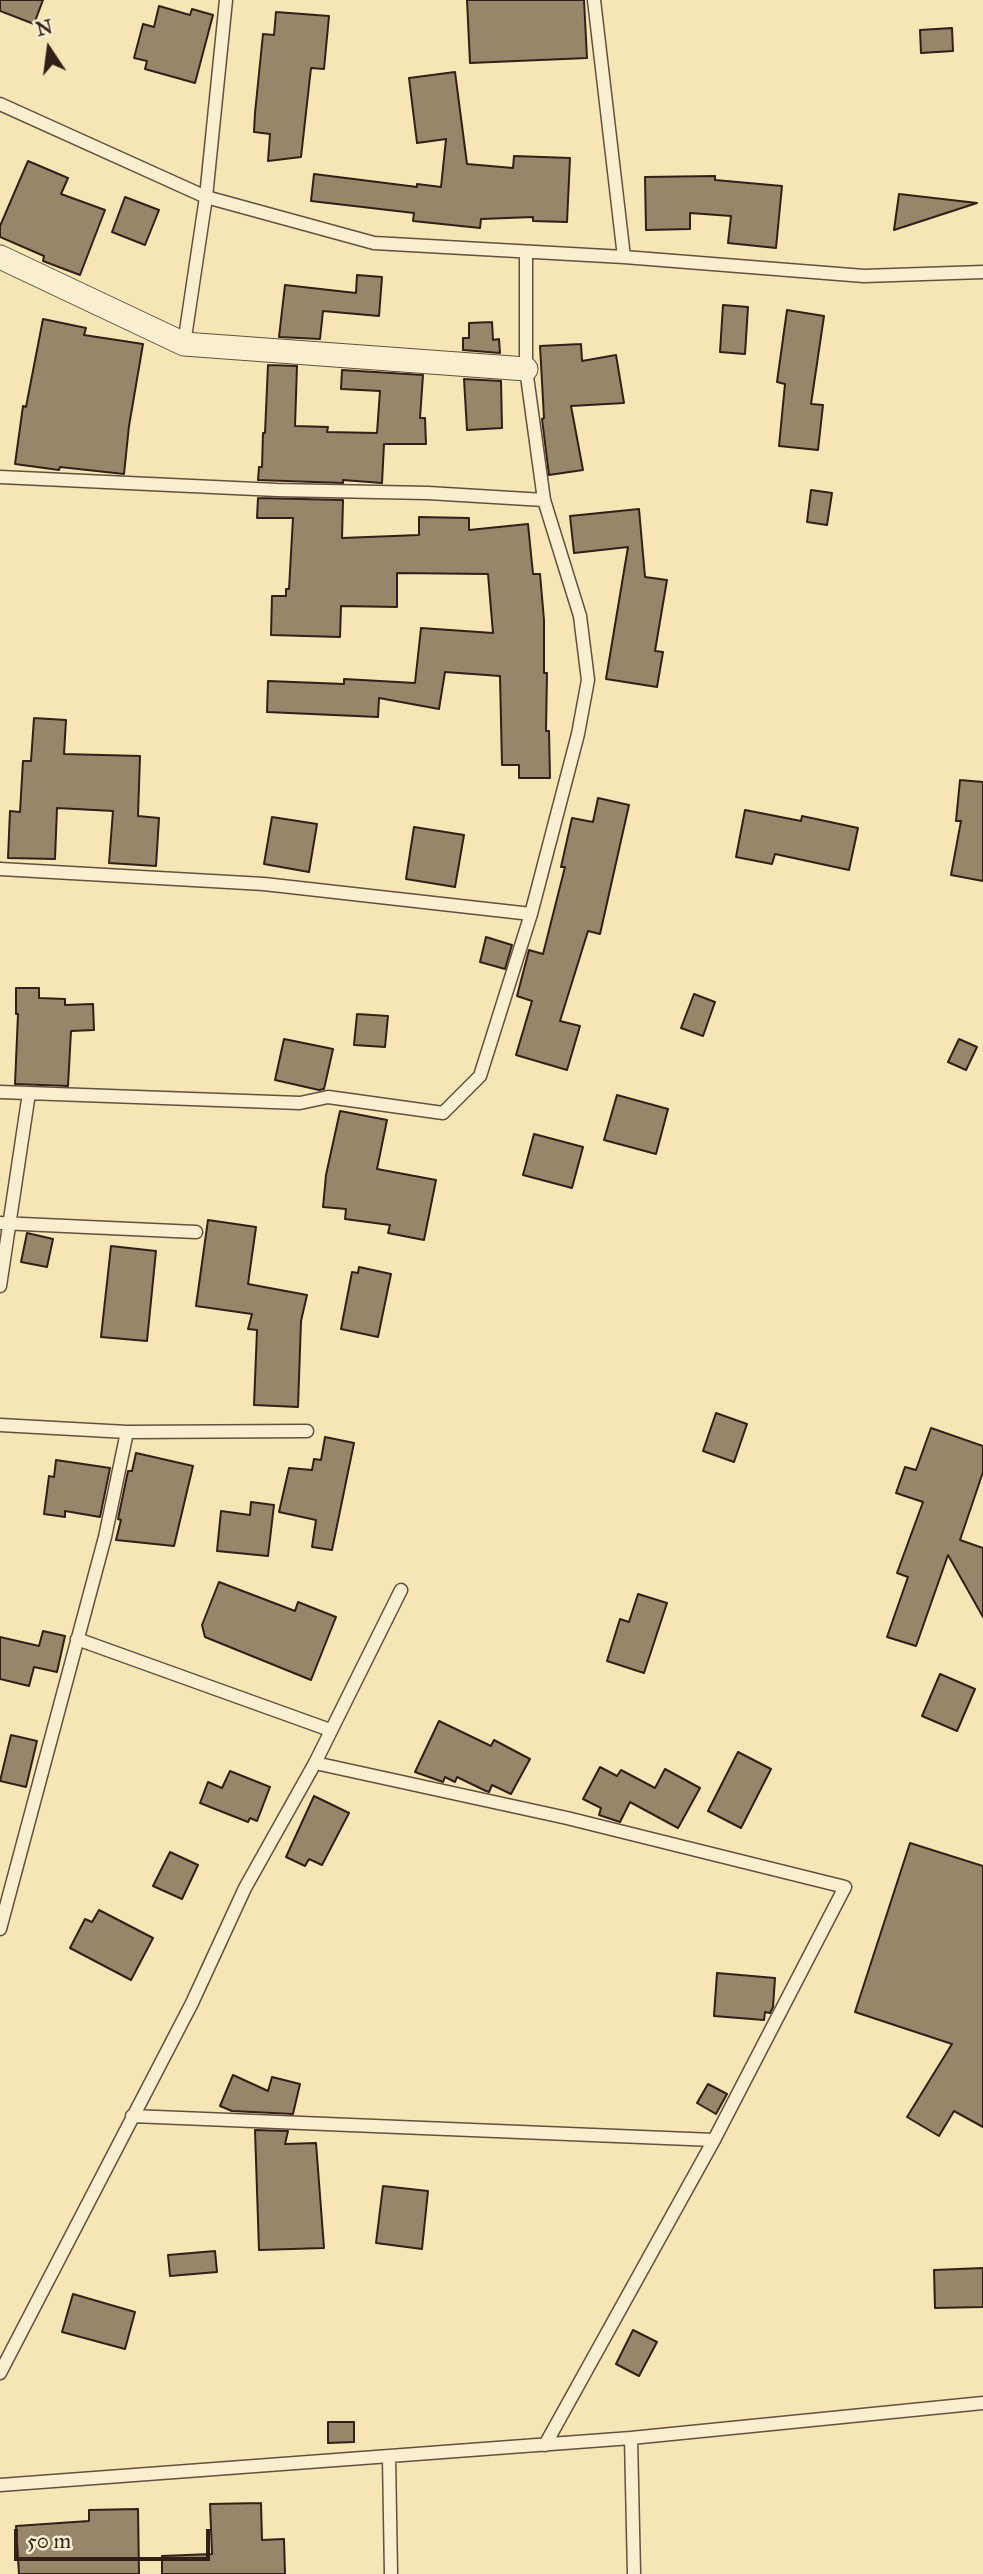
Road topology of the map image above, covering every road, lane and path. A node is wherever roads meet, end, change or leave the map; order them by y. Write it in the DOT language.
graph roads {
  1 [pos="226,0"];
  2 [pos="594,0"];
  3 [pos="0,104"];
  4 [pos="206,197"];
  5 [pos="526,253"];
  6 [pos="0,257"];
  7 [pos="624,257"];
  8 [pos="983,272"];
  9 [pos="184,344"];
  10 [pos="526,369"];
  11 [pos="0,477"];
  12 [pos="544,500"];
  13 [pos="0,869"];
  14 [pos="531,914"];
  15 [pos="0,1092"];
  16 [pos="29,1093"];
  17 [pos="4,1223"];
  18 [pos="196,1232"];
  19 [pos="0,1286"];
  20 [pos="0,1425"];
  21 [pos="307,1431"];
  22 [pos="127,1432"];
  23 [pos="401,1590"];
  24 [pos="77,1639"];
  25 [pos="330,1730"];
  26 [pos="315,1763"];
  27 [pos="0,1929"];
  28 [pos="132,2116"];
  29 [pos="713,2140"];
  30 [pos="0,2372"];
  31 [pos="983,2403"];
  32 [pos="631,2438"];
  33 [pos="545,2445"];
  34 [pos="389,2457"];
  35 [pos="0,2485"];
  36 [pos="391,2574"];
  37 [pos="634,2574"];
  1 -- 4 [label="lane"];
  2 -- 7 [label="lane"];
  3 -- 4 [label="lane"];
  4 -- 5 [label="lane"];
  4 -- 9 [label="lane"];
  5 -- 7 [label="lane"];
  5 -- 10 [label="lane"];
  6 -- 9 [label="street"];
  7 -- 8 [label="lane"];
  9 -- 10 [label="street"];
  10 -- 12 [label="lane"];
  11 -- 12 [label="lane"];
  12 -- 14 [label="lane"];
  13 -- 14 [label="lane"];
  14 -- 16 [label="lane"];
  15 -- 16 [label="lane"];
  16 -- 17 [label="lane"];
  17 -- 18 [label="lane"];
  17 -- 19 [label="lane"];
  20 -- 22 [label="lane"];
  21 -- 22 [label="lane"];
  22 -- 24 [label="lane"];
  23 -- 25 [label="lane"];
  24 -- 25 [label="lane"];
  24 -- 27 [label="lane"];
  25 -- 26 [label="lane"];
  26 -- 28 [label="lane"];
  26 -- 29 [label="lane"];
  28 -- 29 [label="lane"];
  28 -- 30 [label="lane"];
  29 -- 33 [label="lane"];
  31 -- 32 [label="lane"];
  32 -- 33 [label="lane"];
  32 -- 37 [label="lane"];
  33 -- 34 [label="lane"];
  34 -- 35 [label="lane"];
  34 -- 36 [label="lane"];
}
